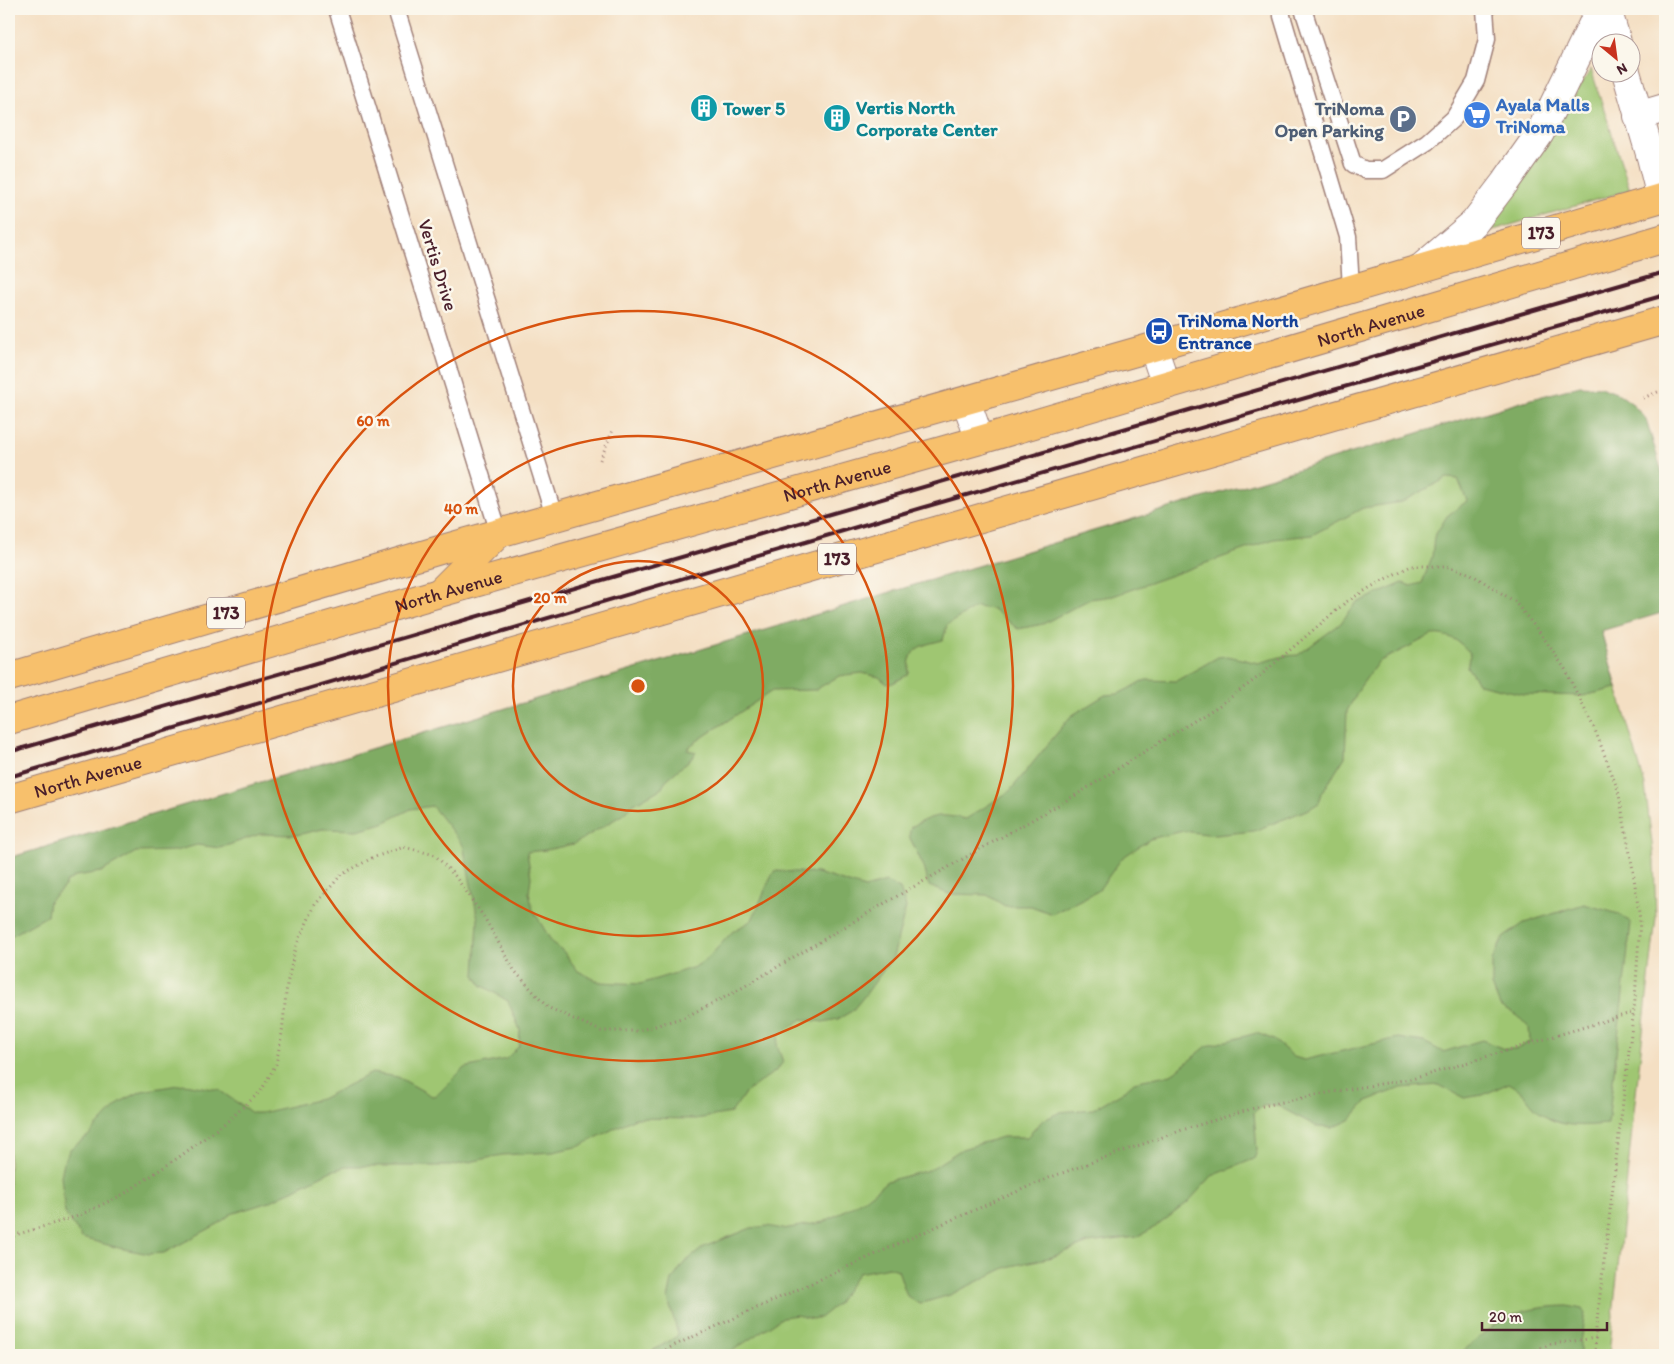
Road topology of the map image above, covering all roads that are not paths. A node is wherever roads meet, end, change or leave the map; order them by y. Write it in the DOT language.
graph roads {
  1 [pos="337,9"];
  2 [pos="396,9"];
  3 [pos="1305,9"];
  4 [pos="1485,9"];
  5 [pos="1600,9"];
  6 [pos="1607,9"];
  7 [pos="1282,12"];
  8 [pos="1614,32"];
  9 [pos="1629,82"];
  10 [pos="1665,108"];
  11 [pos="1638,116"];
  12 [pos="1663,197"];
  13 [pos="1665,238"];
  14 [pos="1421,268"];
  15 [pos="1351,288"];
  16 [pos="1665,320"];
  17 [pos="1153,347"];
  18 [pos="1166,385"];
  19 [pos="966,401"];
  20 [pos="980,440"];
  21 [pos="555,518"];
  22 [pos="499,533"];
  23 [pos="606,546"];
  24 [pos="439,593"];
  25 [pos="9,677"];
  26 [pos="9,720"];
  27 [pos="9,799"];
  1 -- 22 [label="lane, Vertis Drive"];
  2 -- 21 [label="lane, Vertis Drive"];
  3 -- 4 [label="lane"];
  3 -- 7 [label="lane"];
  5 -- 14 [label="street"];
  6 -- 8 [label="street"];
  7 -- 15 [label="lane"];
  9 -- 11 [label="street"];
  10 -- 11 [label="street"];
  11 -- 12 [label="street"];
  12 -- 13 [label="main road"];
  12 -- 14 [label="main road, 173"];
  13 -- 18 [label="main road, North Avenue / 173"];
  14 -- 15 [label="main road, 173"];
  15 -- 17 [label="main road, 173"];
  16 -- 27 [label="main road, North Avenue / 173"];
  17 -- 18 [label="street"];
  17 -- 19 [label="main road, 173"];
  18 -- 20 [label="main road, North Avenue / 173"];
  19 -- 20 [label="street"];
  19 -- 21 [label="main road, 173"];
  20 -- 23 [label="main road, North Avenue / 173"];
  21 -- 22 [label="main road, 173"];
  21 -- 23 [label="main road"];
  22 -- 24 [label="main road"];
  22 -- 25 [label="main road, 173"];
  23 -- 24 [label="main road, North Avenue / 173"];
  24 -- 26 [label="main road, North Avenue / 173"];
}
